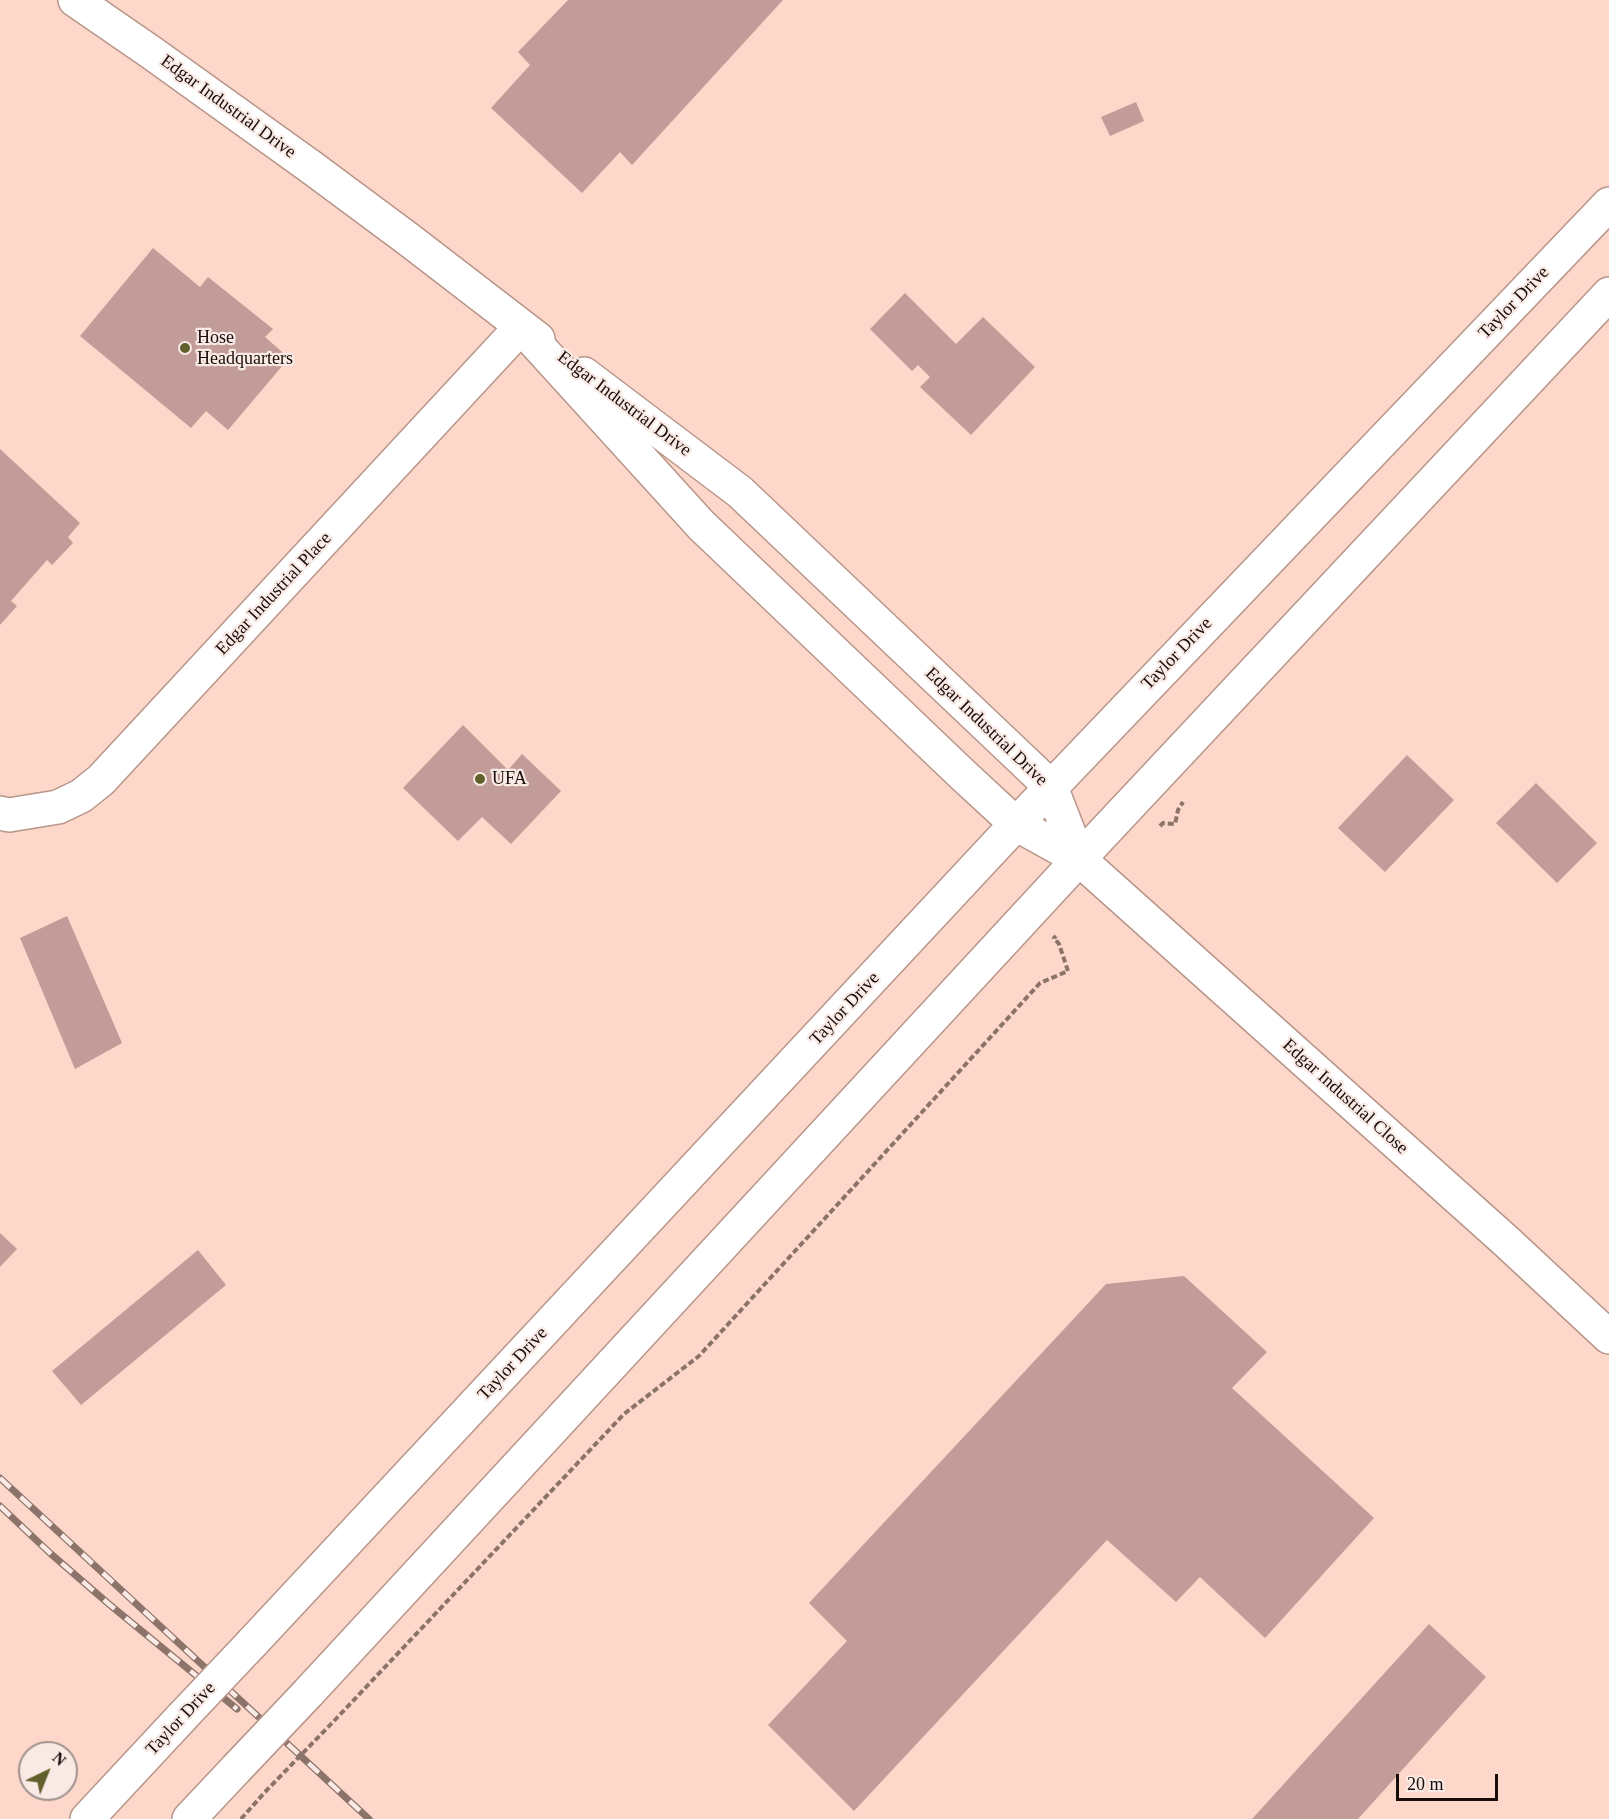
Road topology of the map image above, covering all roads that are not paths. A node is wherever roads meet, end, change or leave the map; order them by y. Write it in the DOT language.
graph roads {
  1 [pos="75,0"];
  2 [pos="1609,204"];
  3 [pos="1609,294"];
  4 [pos="521,327"];
  5 [pos="1051,787"];
  6 [pos="0,813"];
  7 [pos="1016,824"];
  8 [pos="1079,859"];
  9 [pos="1609,1337"];
  10 [pos="87,1819"];
  11 [pos="189,1819"];
  1 -- 4 [label="main road, Edgar Industrial Drive"];
  2 -- 5 [label="main road, Taylor Drive"];
  3 -- 8 [label="main road"];
  4 -- 5 [label="main road, Edgar Industrial Drive"];
  4 -- 6 [label="main road, Edgar Industrial Place"];
  4 -- 7 [label="main road, Edgar Industrial Drive"];
  5 -- 7 [label="main road, Taylor Drive"];
  5 -- 8 [label="main road, Edgar Industrial Drive"];
  7 -- 8 [label="main road, Edgar Industrial Drive"];
  7 -- 10 [label="main road, Taylor Drive, bridge"];
  8 -- 9 [label="main road, Edgar Industrial Close"];
  8 -- 11 [label="main road, bridge"];
}
